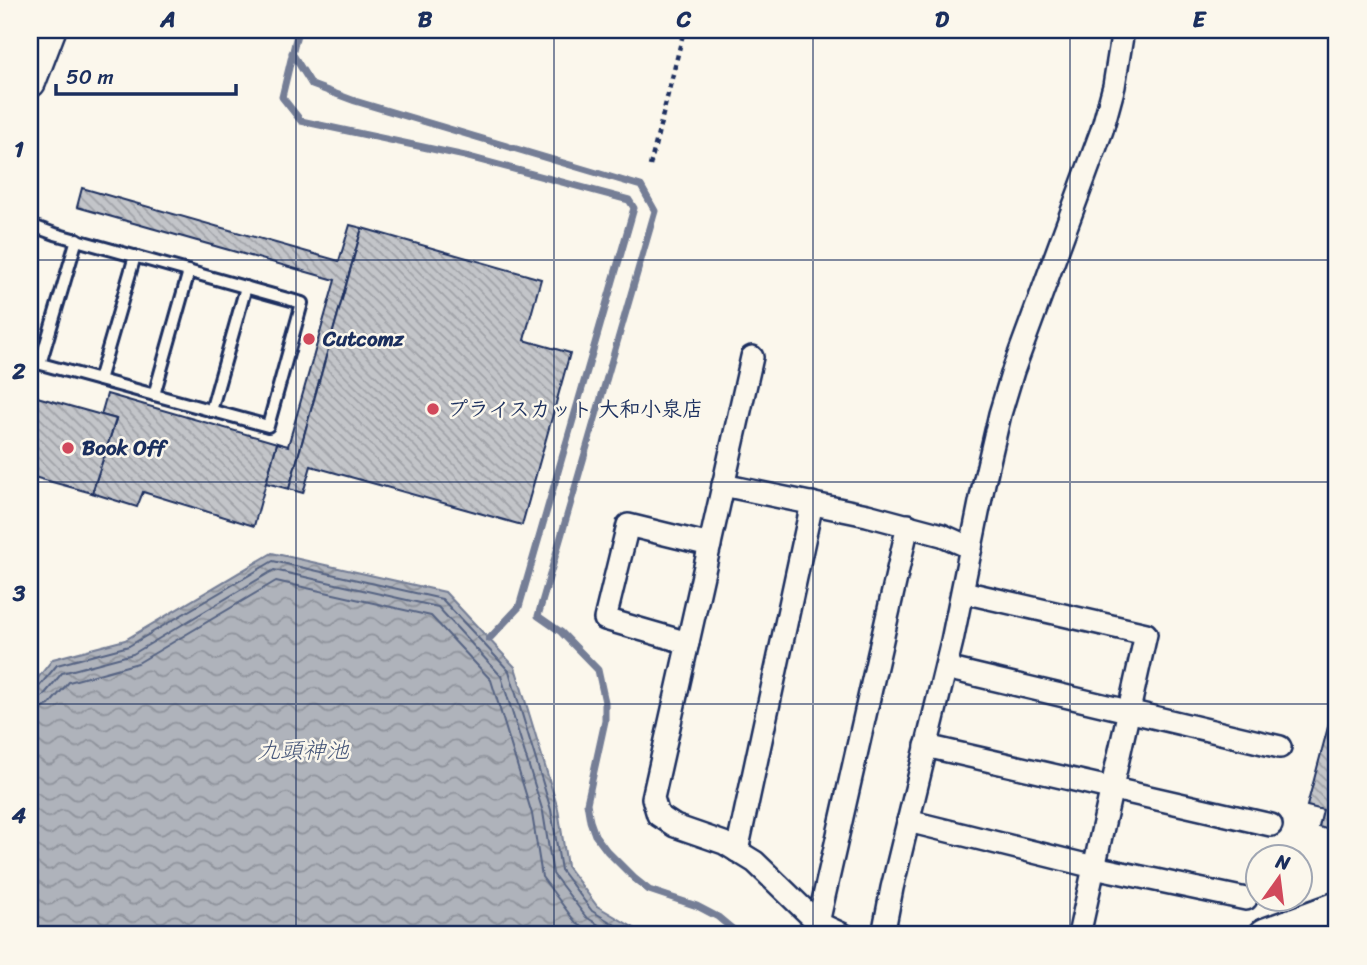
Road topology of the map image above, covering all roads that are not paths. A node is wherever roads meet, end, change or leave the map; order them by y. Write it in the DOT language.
graph roads {
  1 [pos="50,30"];
  2 [pos="1123,30"];
  3 [pos="30,82"];
  4 [pos="30,228"];
  5 [pos="77,239"];
  6 [pos="135,256"];
  7 [pos="189,271"];
  8 [pos="246,287"];
  9 [pos="752,357"];
  10 [pos="35,362"];
  11 [pos="99,380"];
  12 [pos="154,395"];
  13 [pos="211,411"];
  14 [pos="723,485"];
  15 [pos="812,503"];
  16 [pos="908,525"];
  17 [pos="710,545"];
  18 [pos="971,548"];
  19 [pos="963,592"];
  20 [pos="688,643"];
  21 [pos="946,668"];
  22 [pos="1129,711"];
  23 [pos="926,746"];
  24 [pos="1280,747"];
  25 [pos="1111,790"];
  26 [pos="908,821"];
  27 [pos="1271,825"];
  28 [pos="737,851"];
  29 [pos="1094,867"];
  30 [pos="1244,899"];
  31 [pos="1337,909"];
  32 [pos="818,923"];
  33 [pos="844,935"];
  34 [pos="883,935"];
  35 [pos="1079,935"];
  36 [pos="1266,935"];
  1 -- 3 [label="street"];
  2 -- 18 [label="street"];
  4 -- 5 [label="lane"];
  5 -- 6 [label="lane"];
  5 -- 10 [label="lane"];
  6 -- 7 [label="lane"];
  6 -- 11 [label="lane"];
  7 -- 8 [label="lane"];
  7 -- 12 [label="lane"];
  8 -- 13 [label="lane"];
  8 -- 13 [label="lane"];
  9 -- 14 [label="street"];
  10 -- 11 [label="lane"];
  11 -- 12 [label="lane"];
  12 -- 13 [label="lane"];
  14 -- 15 [label="street"];
  14 -- 17 [label="street"];
  15 -- 16 [label="street"];
  15 -- 28 [label="street"];
  16 -- 18 [label="street"];
  16 -- 32 [label="street"];
  17 -- 20 [label="street"];
  17 -- 20 [label="street"];
  18 -- 19 [label="street"];
  19 -- 21 [label="street"];
  19 -- 22 [label="street"];
  20 -- 28 [label="street"];
  21 -- 22 [label="street"];
  21 -- 23 [label="street"];
  22 -- 24 [label="street"];
  22 -- 25 [label="street"];
  23 -- 25 [label="street"];
  23 -- 26 [label="street"];
  25 -- 27 [label="street"];
  25 -- 29 [label="street"];
  26 -- 29 [label="street"];
  26 -- 34 [label="street"];
  28 -- 32 [label="street"];
  29 -- 30 [label="street"];
  29 -- 35 [label="street"];
  31 -- 36 [label="main road"];
  32 -- 33 [label="street"];
}
